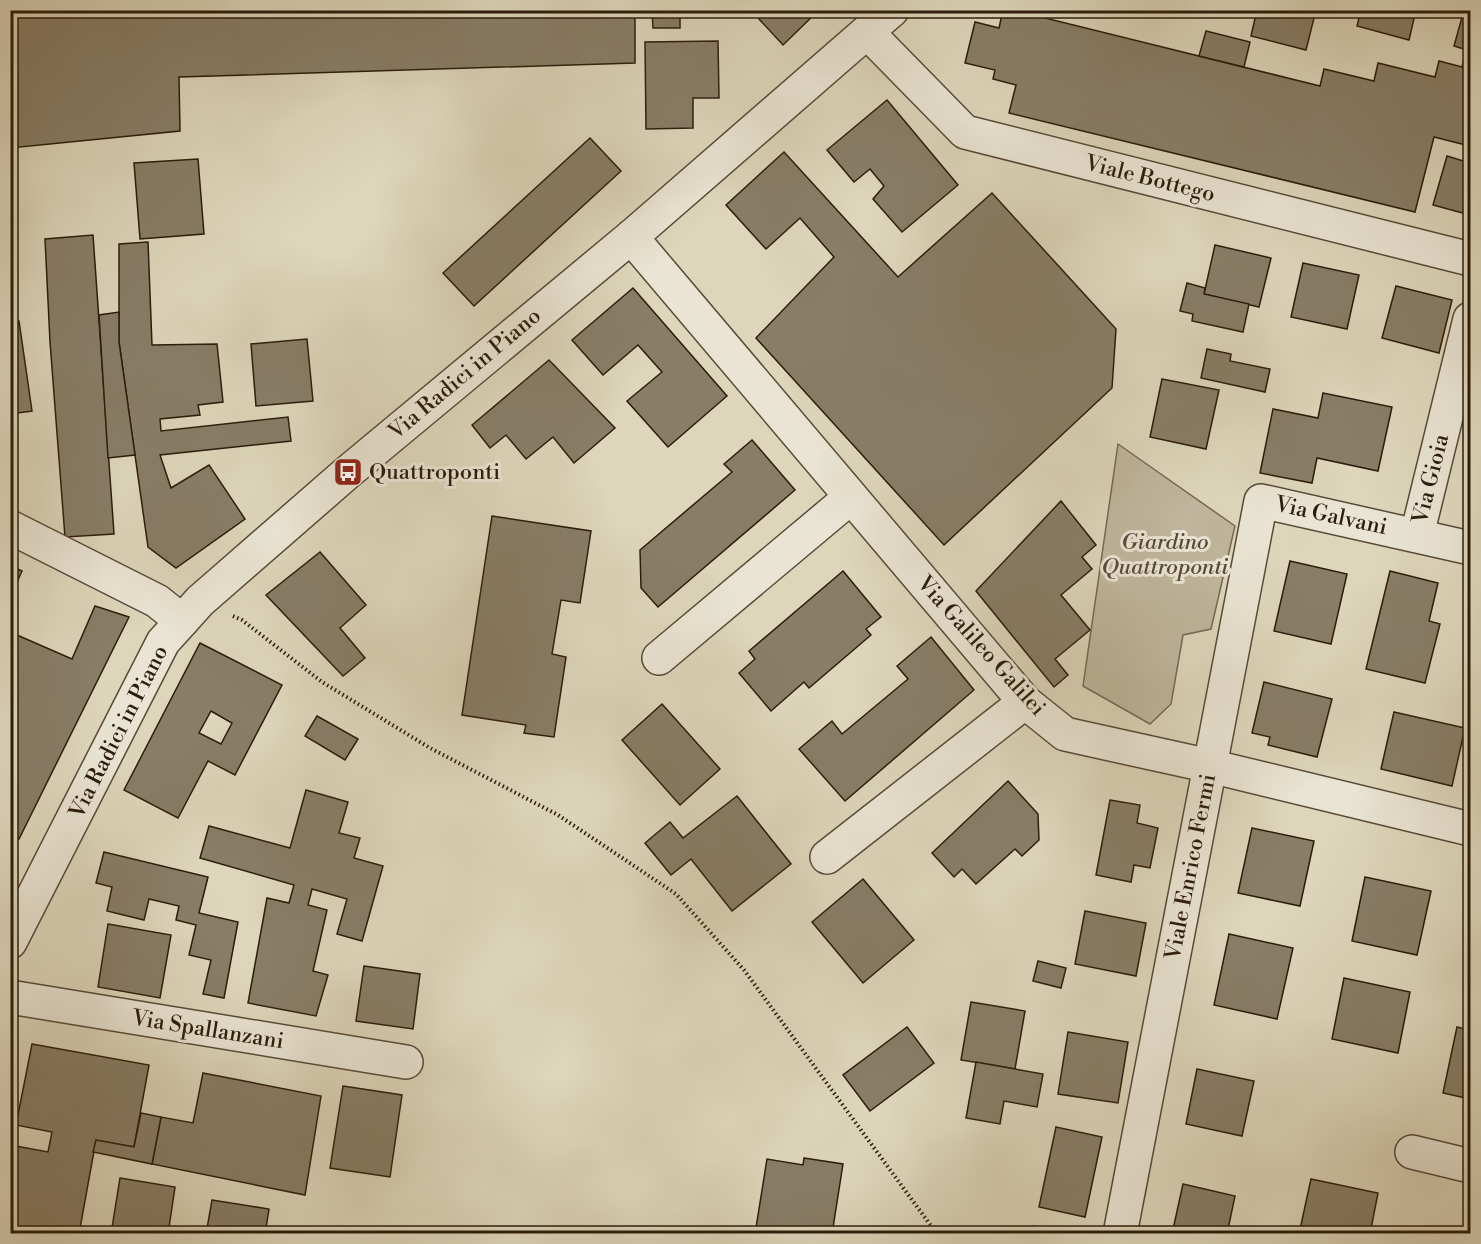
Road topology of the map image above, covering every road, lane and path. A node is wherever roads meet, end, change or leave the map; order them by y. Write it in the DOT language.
graph roads {
  1 [pos="892,10"];
  2 [pos="868,33"];
  3 [pos="631,237"];
  4 [pos="1470,259"];
  5 [pos="1470,319"];
  6 [pos="850,496"];
  7 [pos="1261,501"];
  8 [pos="10,527"];
  9 [pos="1417,535"];
  10 [pos="1470,548"];
  11 [pos="191,611"];
  12 [pos="659,658"];
  13 [pos="1025,702"];
  14 [pos="1210,766"];
  15 [pos="1470,829"];
  16 [pos="827,857"];
  17 [pos="10,942"];
  18 [pos="10,997"];
  19 [pos="406,1062"];
  20 [pos="1412,1152"];
  21 [pos="1470,1166"];
  22 [pos="937,1233"];
  23 [pos="1120,1233"];
  1 -- 2 [label="street, Via Radici in Piano"];
  2 -- 3 [label="street, Via Radici in Piano"];
  2 -- 4 [label="street, Viale Bottego"];
  3 -- 6 [label="street, Via Galileo Galilei"];
  3 -- 11 [label="street, Via Radici in Piano"];
  5 -- 9 [label="street, Via Gioia"];
  6 -- 12 [label="street"];
  6 -- 13 [label="street, Via Galileo Galilei"];
  7 -- 9 [label="street, Via Galvani"];
  7 -- 14 [label="street, Viale Enrico Fermi"];
  8 -- 11 [label="street"];
  9 -- 10 [label="street, Via Galvani"];
  11 -- 17 [label="street, Via Radici in Piano"];
  11 -- 22 [label="path"];
  13 -- 14 [label="street, Via Galileo Galilei"];
  13 -- 16 [label="street"];
  14 -- 15 [label="street, Via Galileo Galilei"];
  14 -- 23 [label="street, Viale Enrico Fermi"];
  18 -- 19 [label="street, Via Spallanzani"];
  20 -- 21 [label="street"];
}
